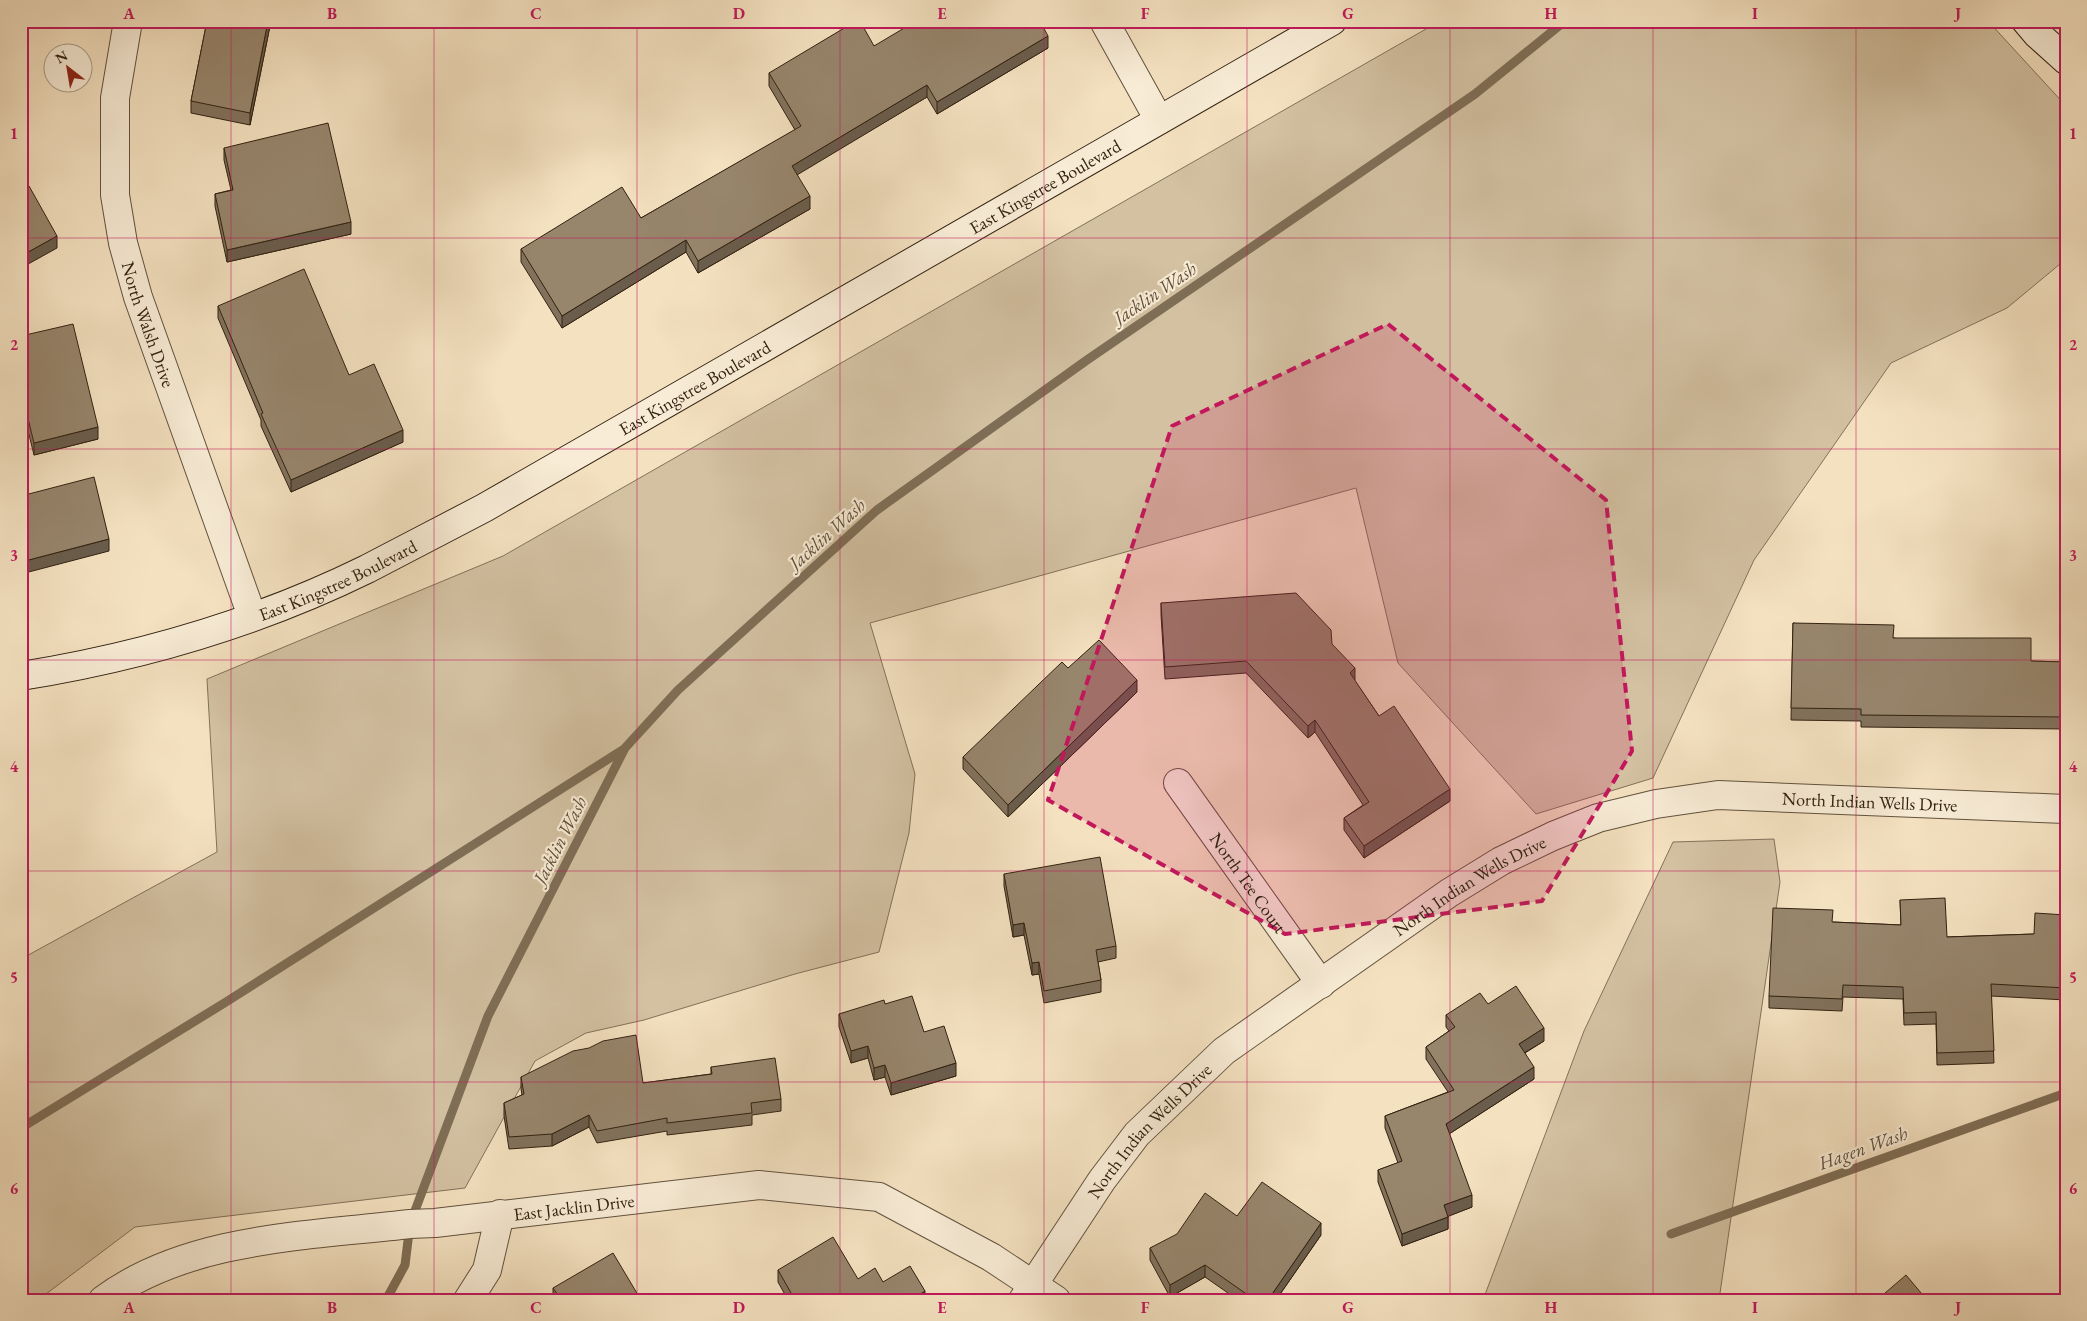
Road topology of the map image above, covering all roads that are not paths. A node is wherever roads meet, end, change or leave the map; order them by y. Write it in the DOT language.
graph roads {
  1 [pos="128,21"];
  2 [pos="1104,21"];
  3 [pos="1332,21"];
  4 [pos="2026,21"];
  5 [pos="2066,60"];
  6 [pos="1159,120"];
  7 [pos="252,616"];
  8 [pos="21,676"];
  9 [pos="1178,783"];
  10 [pos="2066,810"];
  11 [pos="1321,984"];
  12 [pos="500,1214"];
  13 [pos="1037,1295"];
  14 [pos="103,1300"];
  15 [pos="468,1300"];
  1 -- 7 [label="street, North Walsh Drive"];
  2 -- 6 [label="street"];
  3 -- 6 [label="street, East Kingstree Boulevard"];
  4 -- 5 [label="street"];
  6 -- 7 [label="street, East Kingstree Boulevard"];
  7 -- 8 [label="street, East Kingstree Boulevard"];
  9 -- 11 [label="street, North Tee Court"];
  10 -- 11 [label="street, North Indian Wells Drive"];
  11 -- 13 [label="street, North Indian Wells Drive"];
  12 -- 13 [label="street, East Jacklin Drive"];
  12 -- 14 [label="street, East Jacklin Drive"];
  12 -- 15 [label="street"];
}
